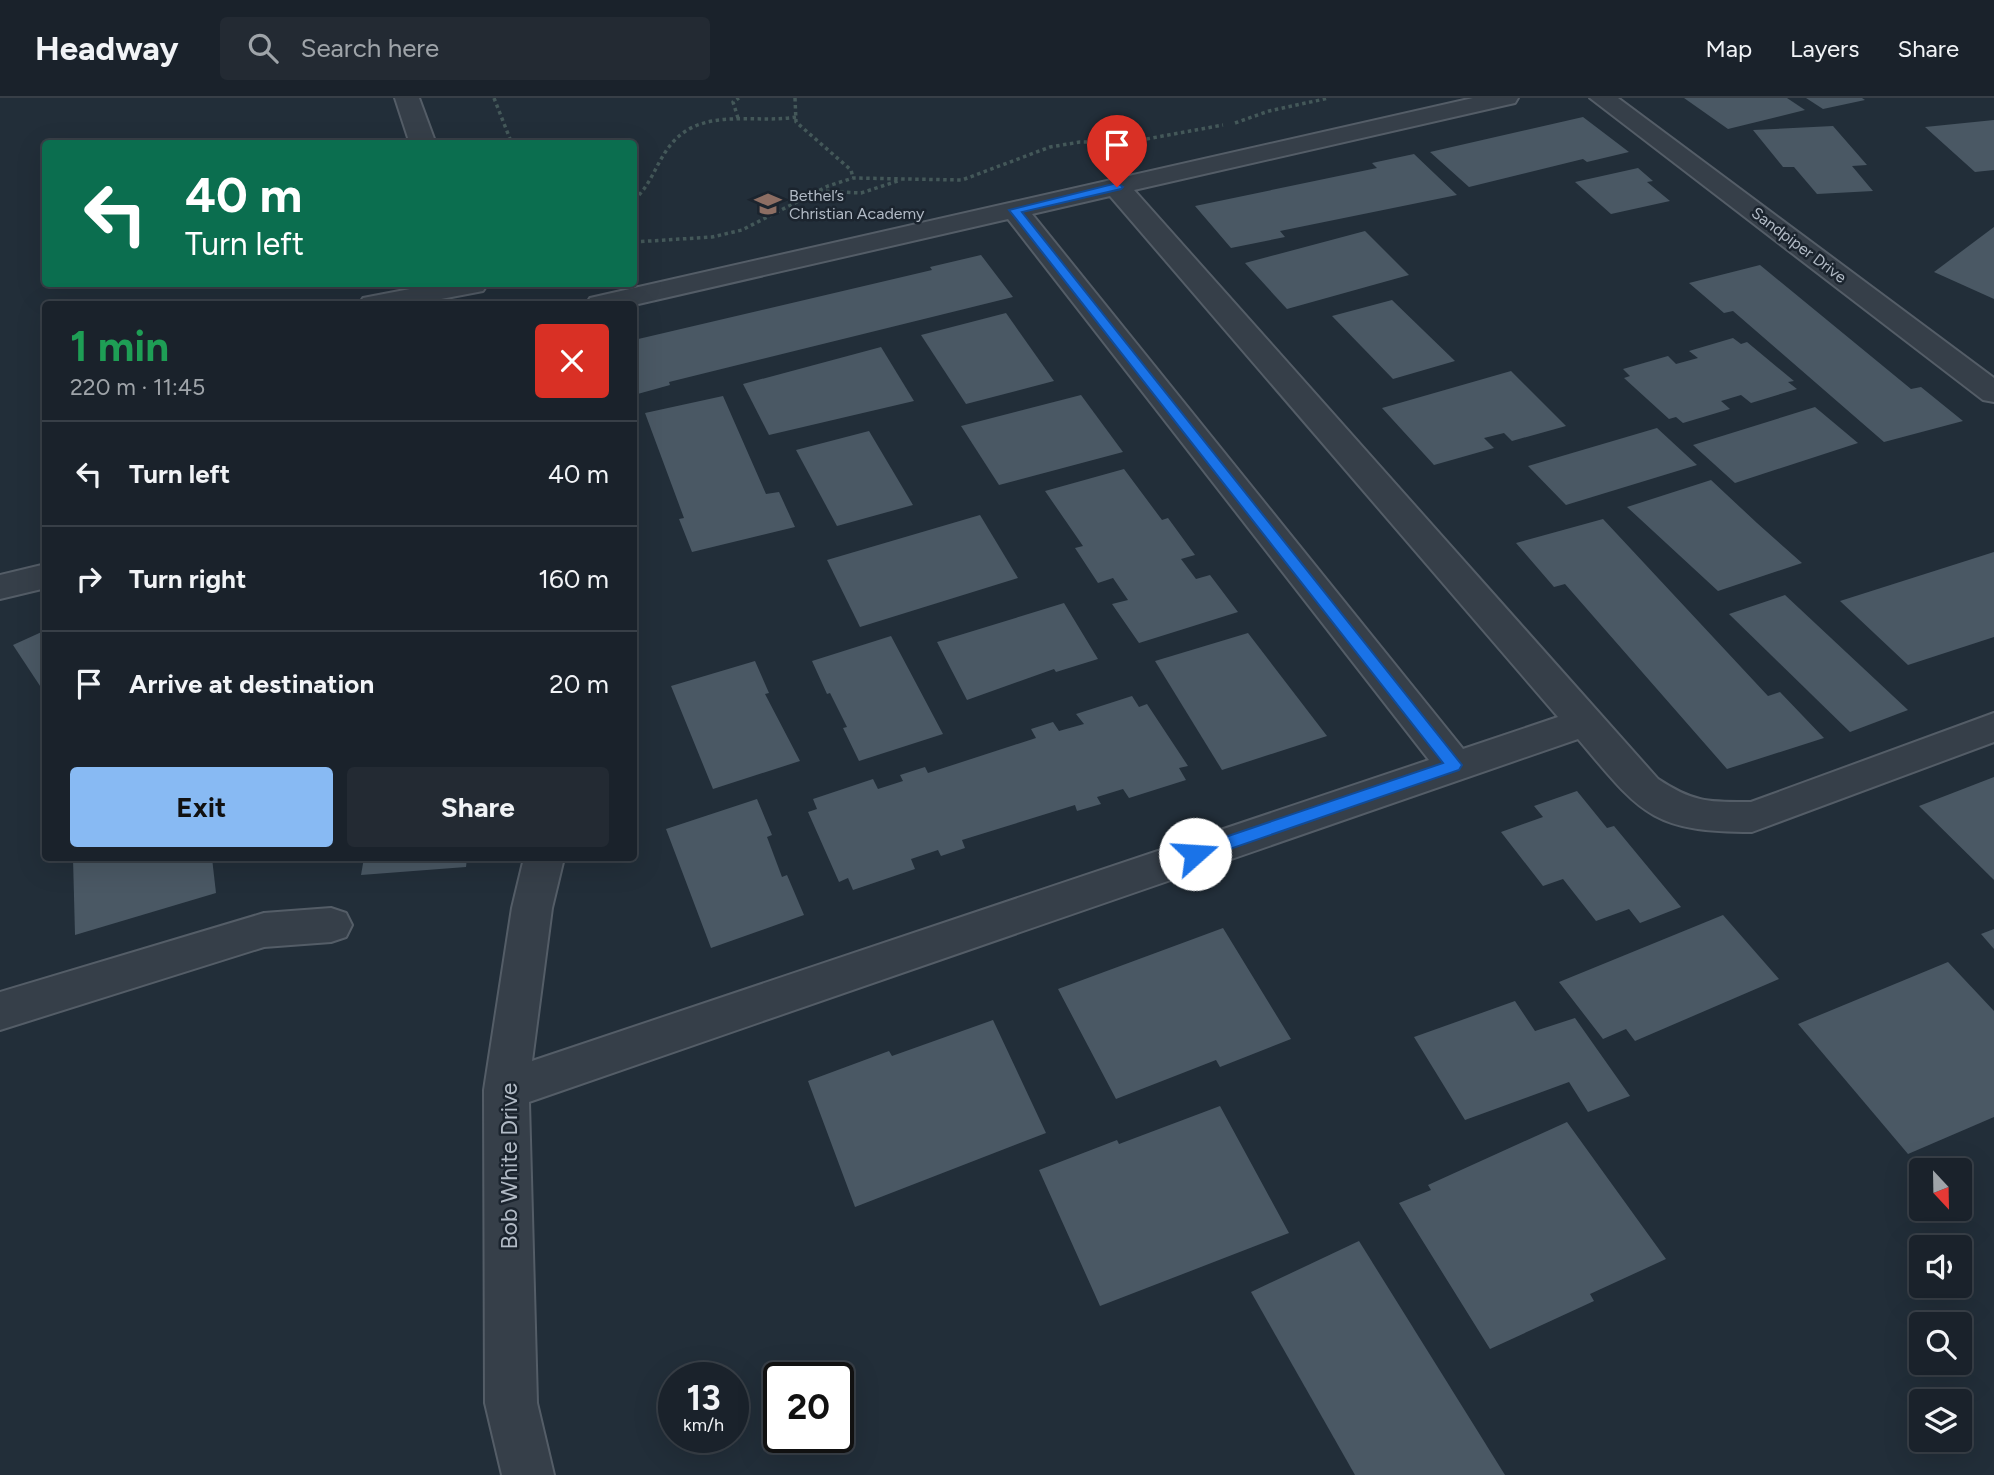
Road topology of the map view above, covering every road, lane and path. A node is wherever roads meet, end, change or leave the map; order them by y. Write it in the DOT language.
graph roads {
  1 [pos="407,98"];
  2 [pos="494,98"];
  3 [pos="739,98"];
  4 [pos="789,98"];
  5 [pos="1329,98"];
  6 [pos="1506,98"];
  7 [pos="1602,98"];
  8 [pos="795,99"];
  9 [pos="796,117"];
  10 [pos="738,118"];
  11 [pos="422,140"];
  12 [pos="510,140"];
  13 [pos="853,178"];
  14 [pos="904,179"];
  15 [pos="1117,187"];
  16 [pos="818,191"];
  17 [pos="637,198"];
  18 [pos="1015,210"];
  19 [pos="637,242"];
  20 [pos="476,291"];
  21 [pos="397,301"];
  22 [pos="613,301"];
  23 [pos="1994,393"];
  24 [pos="42,577"];
  25 [pos="0,587"];
  26 [pos="1586,722"];
  27 [pos="1994,727"];
  28 [pos="1454,765"];
  29 [pos="543,861"];
  30 [pos="331,925"];
  31 [pos="0,1011"];
  32 [pos="506,1090"];
  33 [pos="528,1475"];
  1 -- 11 [label="street"];
  2 -- 12 [label="path"];
  3 -- 10 [label="path"];
  4 -- 8 [label="path"];
  5 -- 14 [label="path"];
  6 -- 15 [label="street"];
  7 -- 23 [label="street, Sandpiper Drive"];
  8 -- 9 [label="path"];
  9 -- 10 [label="path"];
  9 -- 13 [label="path"];
  10 -- 17 [label="path"];
  13 -- 14 [label="path"];
  13 -- 16 [label="path"];
  14 -- 16 [label="path"];
  15 -- 18 [label="street"];
  15 -- 26 [label="street"];
  16 -- 19 [label="path"];
  18 -- 22 [label="street"];
  18 -- 28 [label="street"];
  20 -- 21 [label="street"];
  24 -- 25 [label="street"];
  26 -- 27 [label="street"];
  26 -- 28 [label="street"];
  28 -- 32 [label="street"];
  29 -- 32 [label="street, Bob White Drive"];
  30 -- 31 [label="street"];
  32 -- 33 [label="street, Bob White Drive"];
}
